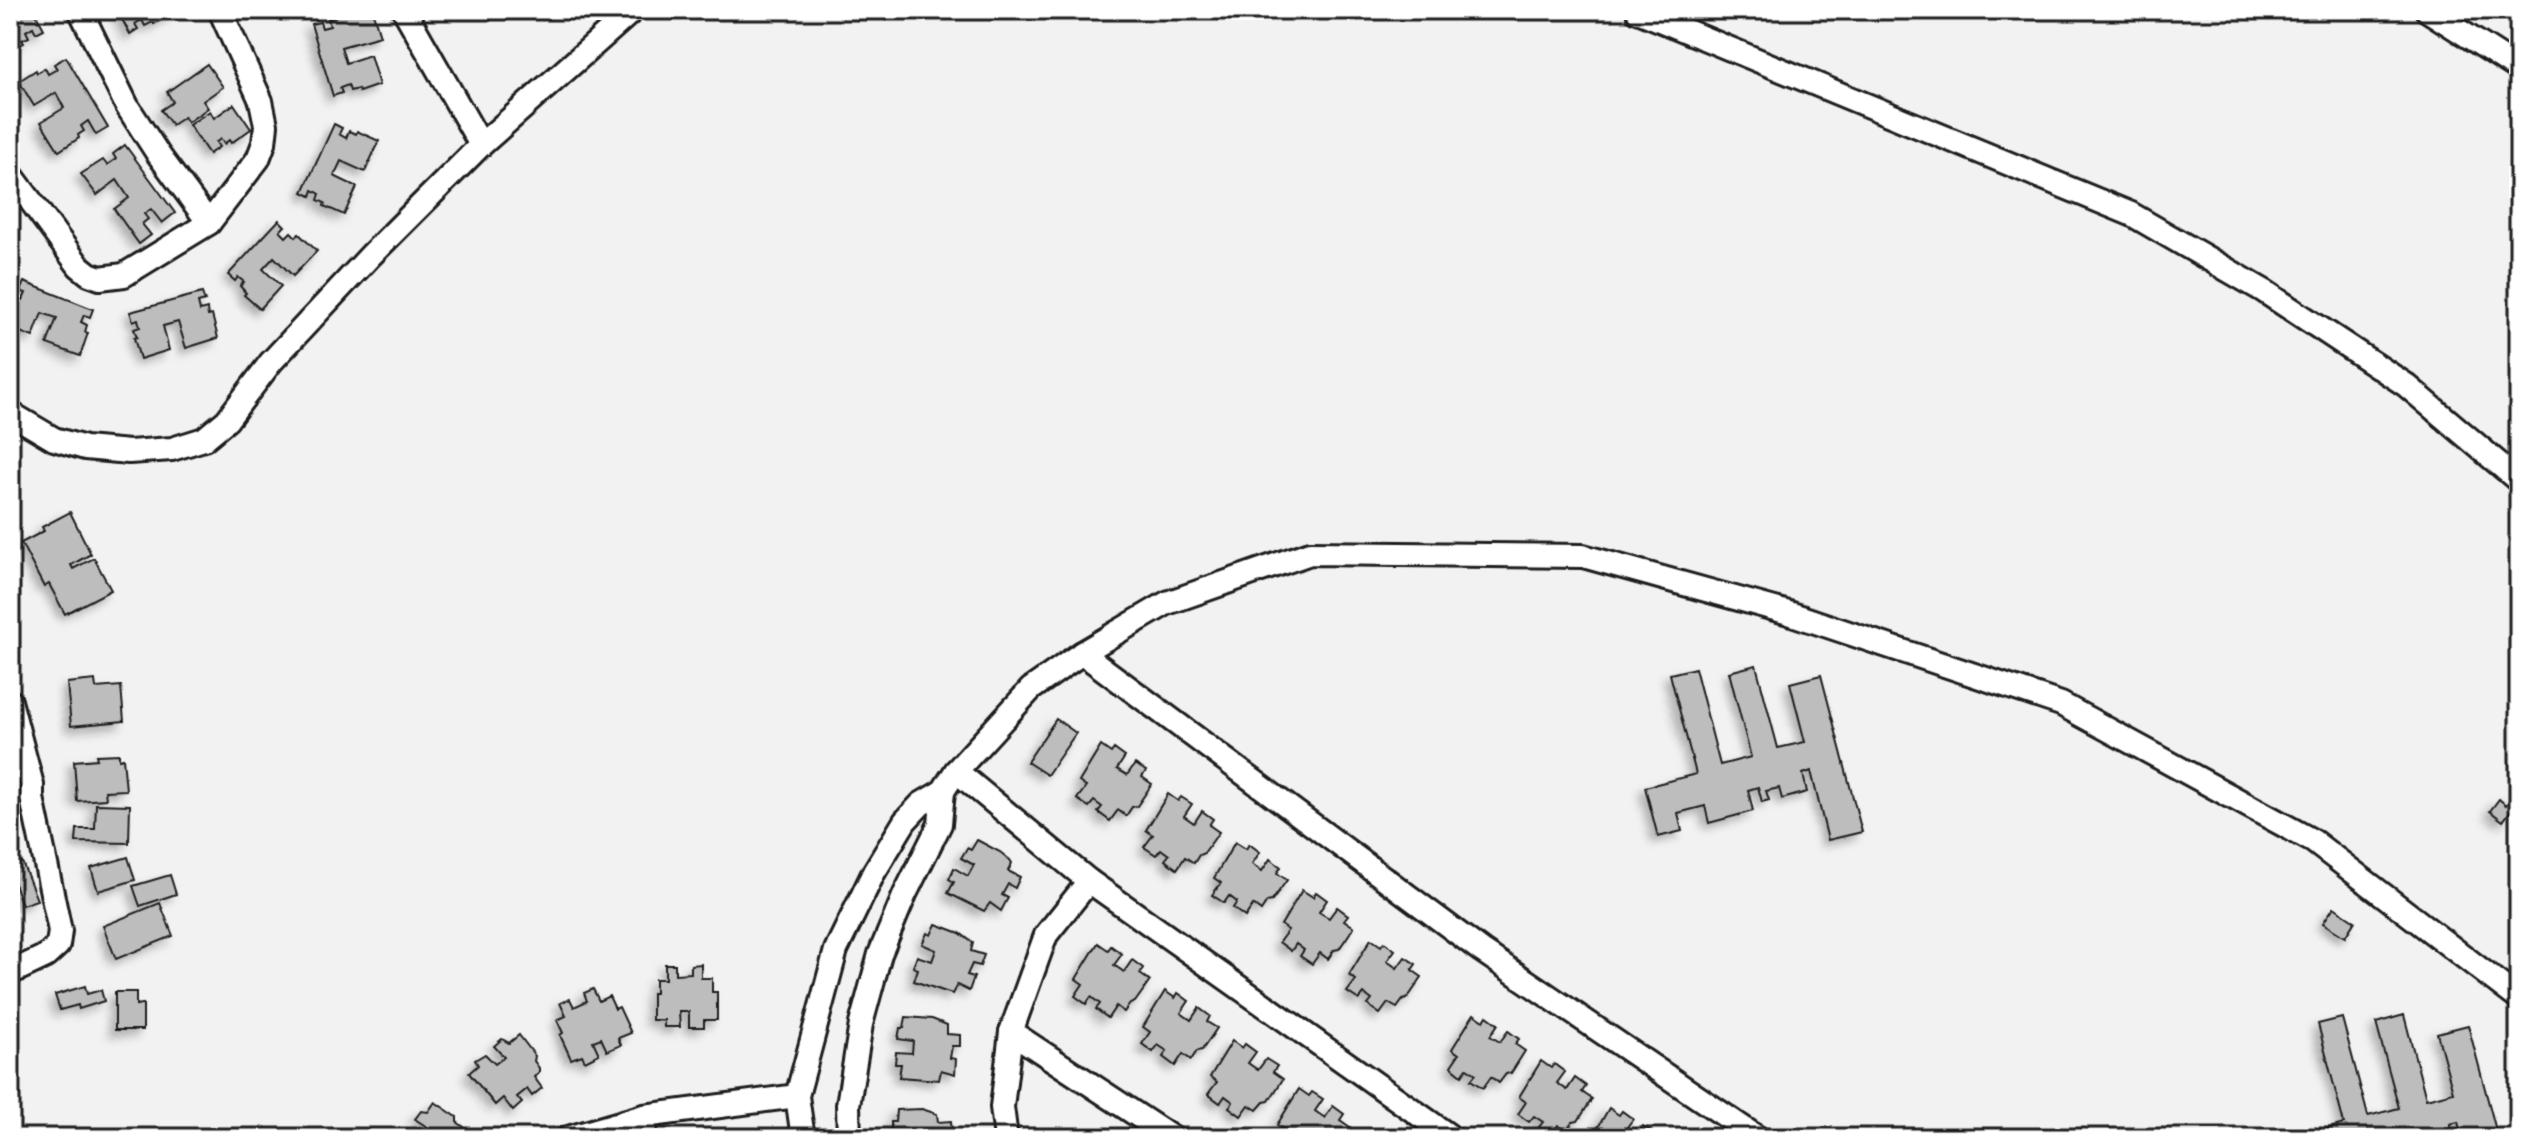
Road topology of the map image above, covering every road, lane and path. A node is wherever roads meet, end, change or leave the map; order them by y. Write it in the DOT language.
graph roads {
  1 [pos="80,10"];
  2 [pos="220,10"];
  3 [pos="404,10"];
  4 [pos="633,10"];
  5 [pos="2427,10"];
  6 [pos="1638,11"];
  7 [pos="2519,69"];
  8 [pos="481,145"];
  9 [pos="10,173"];
  10 [pos="209,223"];
  11 [pos="10,413"];
  12 [pos="2519,481"];
  13 [pos="1082,653"];
  14 [pos="10,701"];
  15 [pos="956,771"];
  16 [pos="943,791"];
  17 [pos="1089,881"];
  18 [pos="10,973"];
  19 [pos="2519,999"];
  20 [pos="1011,1032"];
  21 [pos="797,1096"];
  22 [pos="644,1127"];
  23 [pos="568,1138"];
  24 [pos="803,1138"];
  25 [pos="849,1138"];
  26 [pos="1006,1138"];
  27 [pos="1172,1138"];
  28 [pos="1452,1138"];
  29 [pos="1758,1138"];
  1 -- 10 [label="street"];
  2 -- 10 [label="street"];
  3 -- 8 [label="street"];
  4 -- 8 [label="street"];
  5 -- 7 [label="street"];
  6 -- 12 [label="street"];
  8 -- 11 [label="street"];
  9 -- 10 [label="street"];
  13 -- 15 [label="street"];
  13 -- 19 [label="street"];
  13 -- 29 [label="street"];
  14 -- 18 [label="street"];
  15 -- 16 [label="street"];
  15 -- 17 [label="street"];
  16 -- 21 [label="street"];
  16 -- 25 [label="street"];
  17 -- 20 [label="street"];
  17 -- 28 [label="street"];
  20 -- 26 [label="street"];
  20 -- 27 [label="street"];
  21 -- 22 [label="street"];
  21 -- 24 [label="street"];
  22 -- 23 [label="street"];
}
